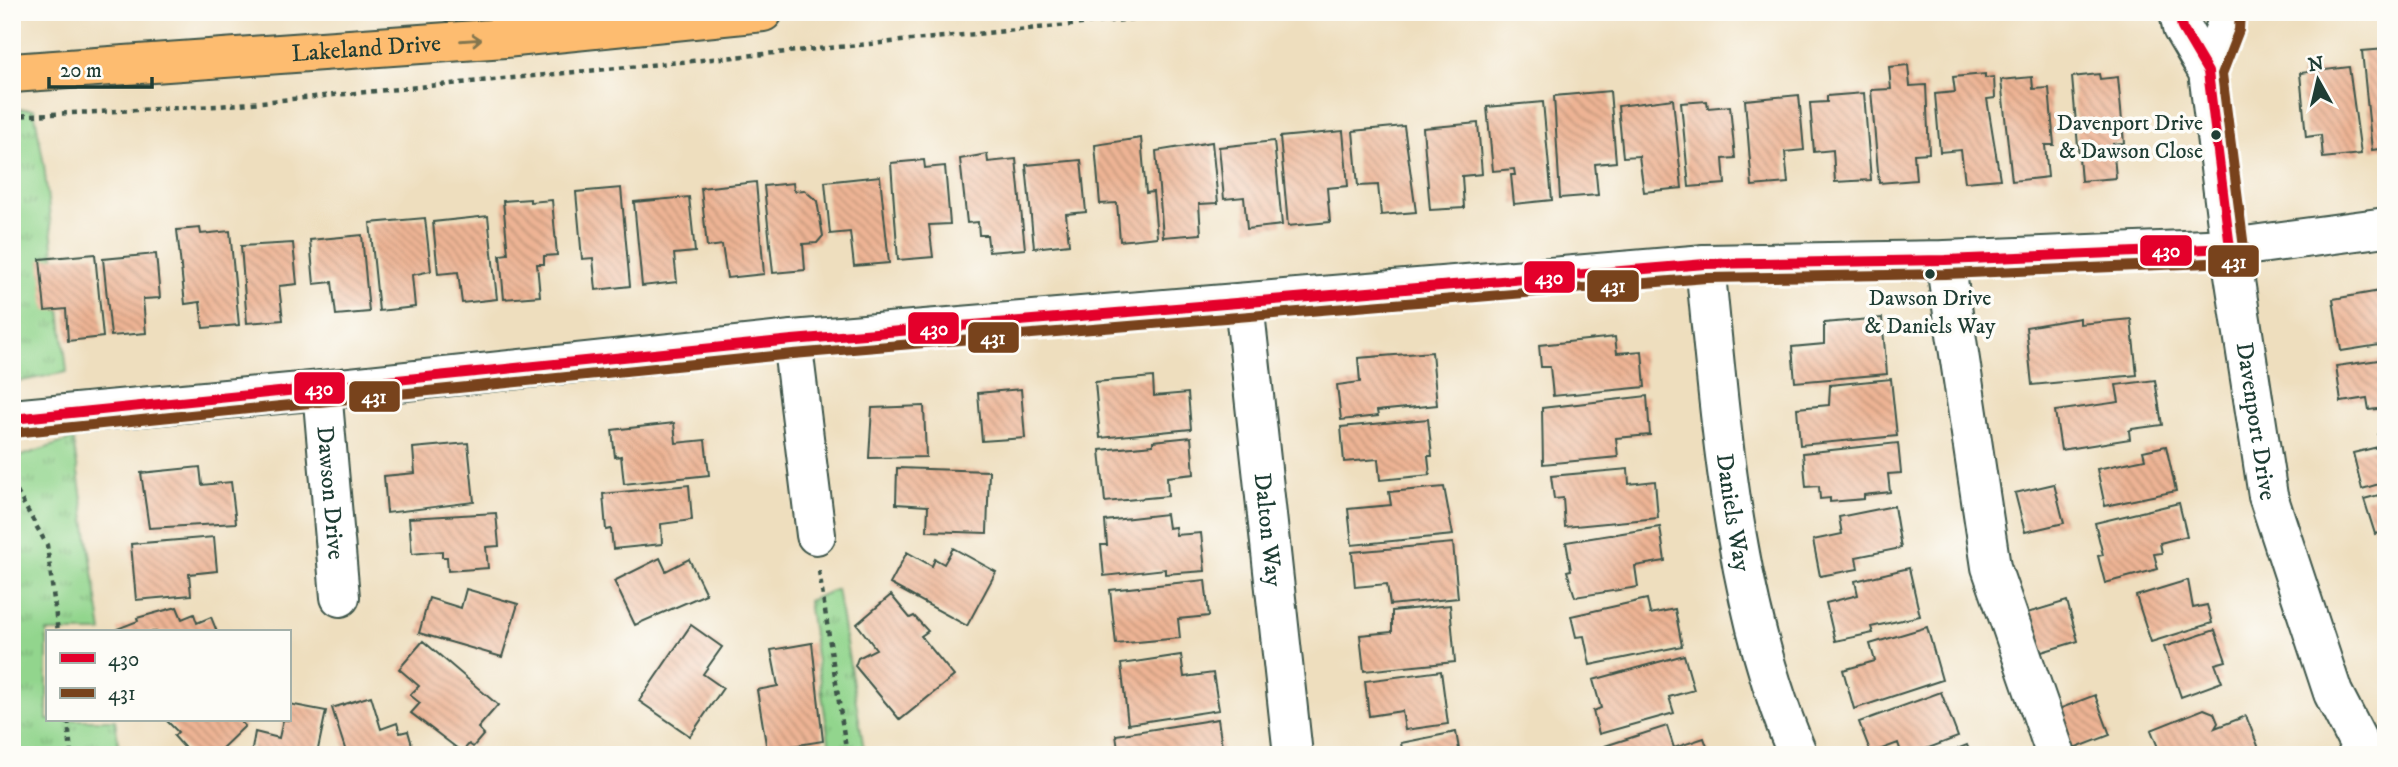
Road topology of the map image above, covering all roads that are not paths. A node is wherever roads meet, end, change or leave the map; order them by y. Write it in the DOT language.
graph roads {
  1 [pos="762,12"];
  2 [pos="2179,12"];
  3 [pos="2226,12"];
  4 [pos="2208,72"];
  5 [pos="12,73"];
  6 [pos="2386,227"];
  7 [pos="2230,248"];
  8 [pos="1945,260"];
  9 [pos="1705,264"];
  10 [pos="1244,303"];
  11 [pos="792,340"];
  12 [pos="322,390"];
  13 [pos="12,419"];
  14 [pos="816,535"];
  15 [pos="340,597"];
  16 [pos="1293,755"];
  17 [pos="1798,755"];
  18 [pos="2056,755"];
  19 [pos="2365,755"];
  5 -- 1 [label="main road, Lakeland Drive, one-way"];
  2 -- 4 [label="street, Davenport Drive"];
  3 -- 4 [label="street, Davenport Drive"];
  4 -- 7 [label="street, Davenport Drive"];
  6 -- 7 [label="street"];
  7 -- 8 [label="street"];
  7 -- 19 [label="street, Davenport Drive"];
  8 -- 9 [label="street"];
  8 -- 18 [label="street"];
  9 -- 10 [label="street"];
  9 -- 17 [label="street, Daniels Way"];
  10 -- 11 [label="street"];
  10 -- 16 [label="street, Dalton Way"];
  11 -- 12 [label="street"];
  11 -- 14 [label="street"];
  12 -- 13 [label="street"];
  12 -- 15 [label="street, Dawson Drive"];
}
